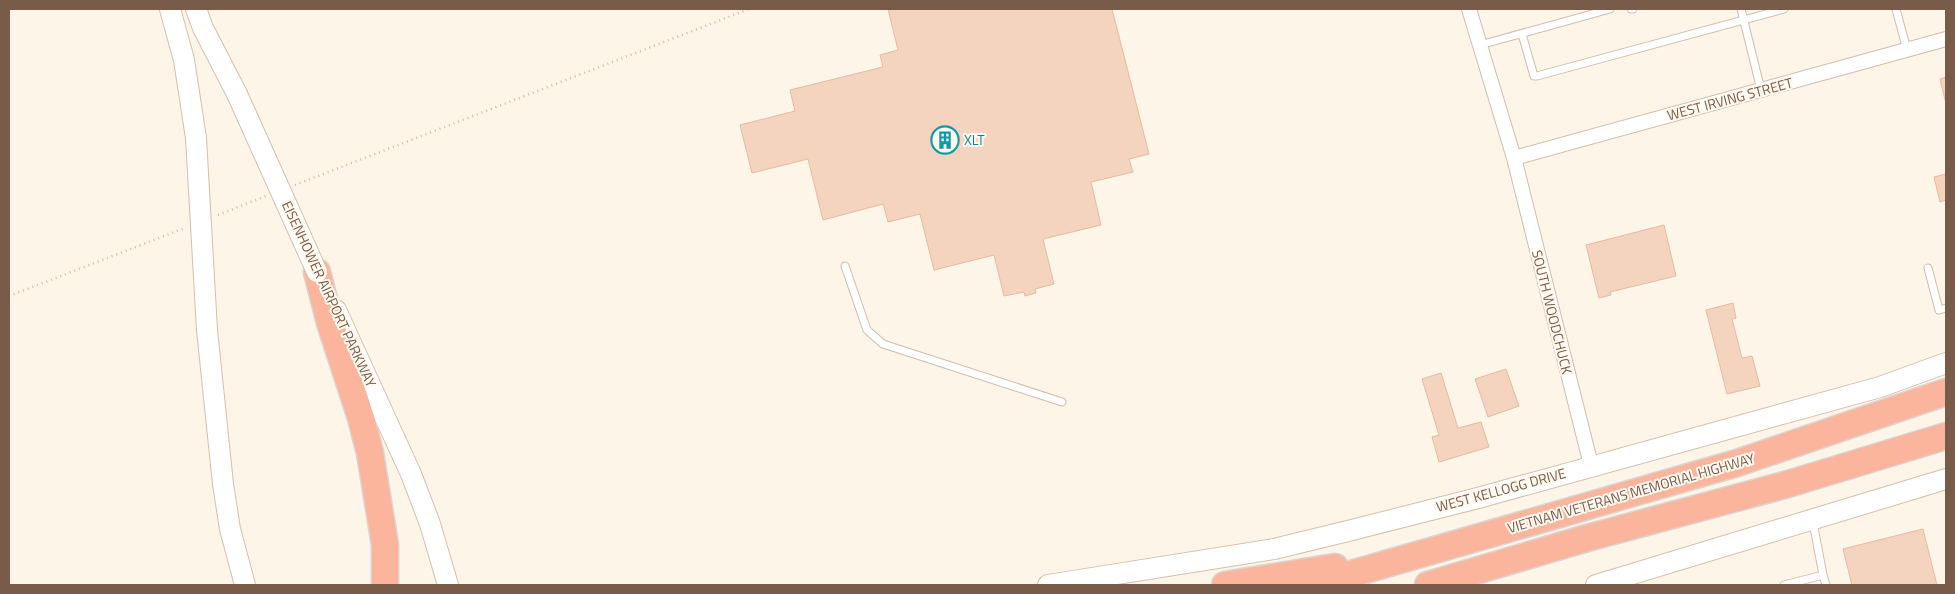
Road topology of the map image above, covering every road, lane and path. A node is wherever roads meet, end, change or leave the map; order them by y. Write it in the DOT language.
graph roads {
  1 [pos="170,9"];
  2 [pos="196,9"];
  3 [pos="749,9"];
  4 [pos="1469,9"];
  5 [pos="1610,9"];
  6 [pos="1741,9"];
  7 [pos="1784,9"];
  8 [pos="1896,9"];
  9 [pos="1744,20"];
  10 [pos="1522,34"];
  11 [pos="1946,39"];
  12 [pos="1480,45"];
  13 [pos="1907,50"];
  14 [pos="1761,90"];
  15 [pos="1514,158"];
  16 [pos="286,188"];
  17 [pos="268,195"];
  18 [pos="212,217"];
  19 [pos="184,228"];
  20 [pos="845,266"];
  21 [pos="1928,268"];
  22 [pos="317,272"];
  23 [pos="9,296"];
  24 [pos="1946,308"];
  25 [pos="1946,363"];
  26 [pos="1946,392"];
  27 [pos="1062,402"];
  28 [pos="1946,436"];
  29 [pos="1591,465"];
  30 [pos="1946,479"];
  31 [pos="1813,520"];
  32 [pos="1587,538"];
  33 [pos="1430,551"];
  34 [pos="1823,574"];
  35 [pos="1623,582"];
  36 [pos="245,585"];
  37 [pos="385,585"];
  38 [pos="448,585"];
  39 [pos="1048,585"];
  40 [pos="1225,585"];
  41 [pos="1313,585"];
  42 [pos="1428,585"];
  43 [pos="1463,585"];
  44 [pos="1596,585"];
  45 [pos="1784,585"];
  46 [pos="1826,585"];
  1 -- 36 [label="main road, bridge"];
  2 -- 22 [label="main road, EISENHOWER AIRPORT PARKWAY, bridge"];
  3 -- 16 [label="path"];
  4 -- 12 [label="street, SOUTH WOODCHUCK"];
  5 -- 10 [label="lane"];
  6 -- 9 [label="lane"];
  7 -- 9 [label="lane"];
  8 -- 13 [label="lane"];
  9 -- 10 [label="lane"];
  9 -- 14 [label="lane"];
  10 -- 12 [label="lane"];
  11 -- 13 [label="street, WEST IRVING STREET"];
  12 -- 15 [label="street, SOUTH WOODCHUCK"];
  13 -- 14 [label="street, WEST IRVING STREET"];
  14 -- 15 [label="street, WEST IRVING STREET"];
  15 -- 29 [label="street, SOUTH WOODCHUCK"];
  17 -- 18 [label="path"];
  19 -- 23 [label="path"];
  20 -- 27 [label="lane"];
  21 -- 24 [label="lane"];
  22 -- 37 [label="highway"];
  22 -- 38 [label="main road, EISENHOWER AIRPORT PARKWAY"];
  25 -- 29 [label="main road, WEST KELLOGG DRIVE"];
  26 -- 33 [label="highway, VIETNAM VETERANS MEMORIAL HIGHWAY"];
  28 -- 32 [label="highway"];
  29 -- 39 [label="main road, WEST KELLOGG DRIVE"];
  30 -- 31 [label="main road"];
  31 -- 34 [label="lane"];
  31 -- 35 [label="main road"];
  32 -- 42 [label="highway"];
  32 -- 43 [label="highway"];
  33 -- 40 [label="highway"];
  33 -- 41 [label="highway, VIETNAM VETERANS MEMORIAL HIGHWAY"];
  34 -- 45 [label="lane"];
  34 -- 46 [label="lane"];
  35 -- 44 [label="main road"];
}
